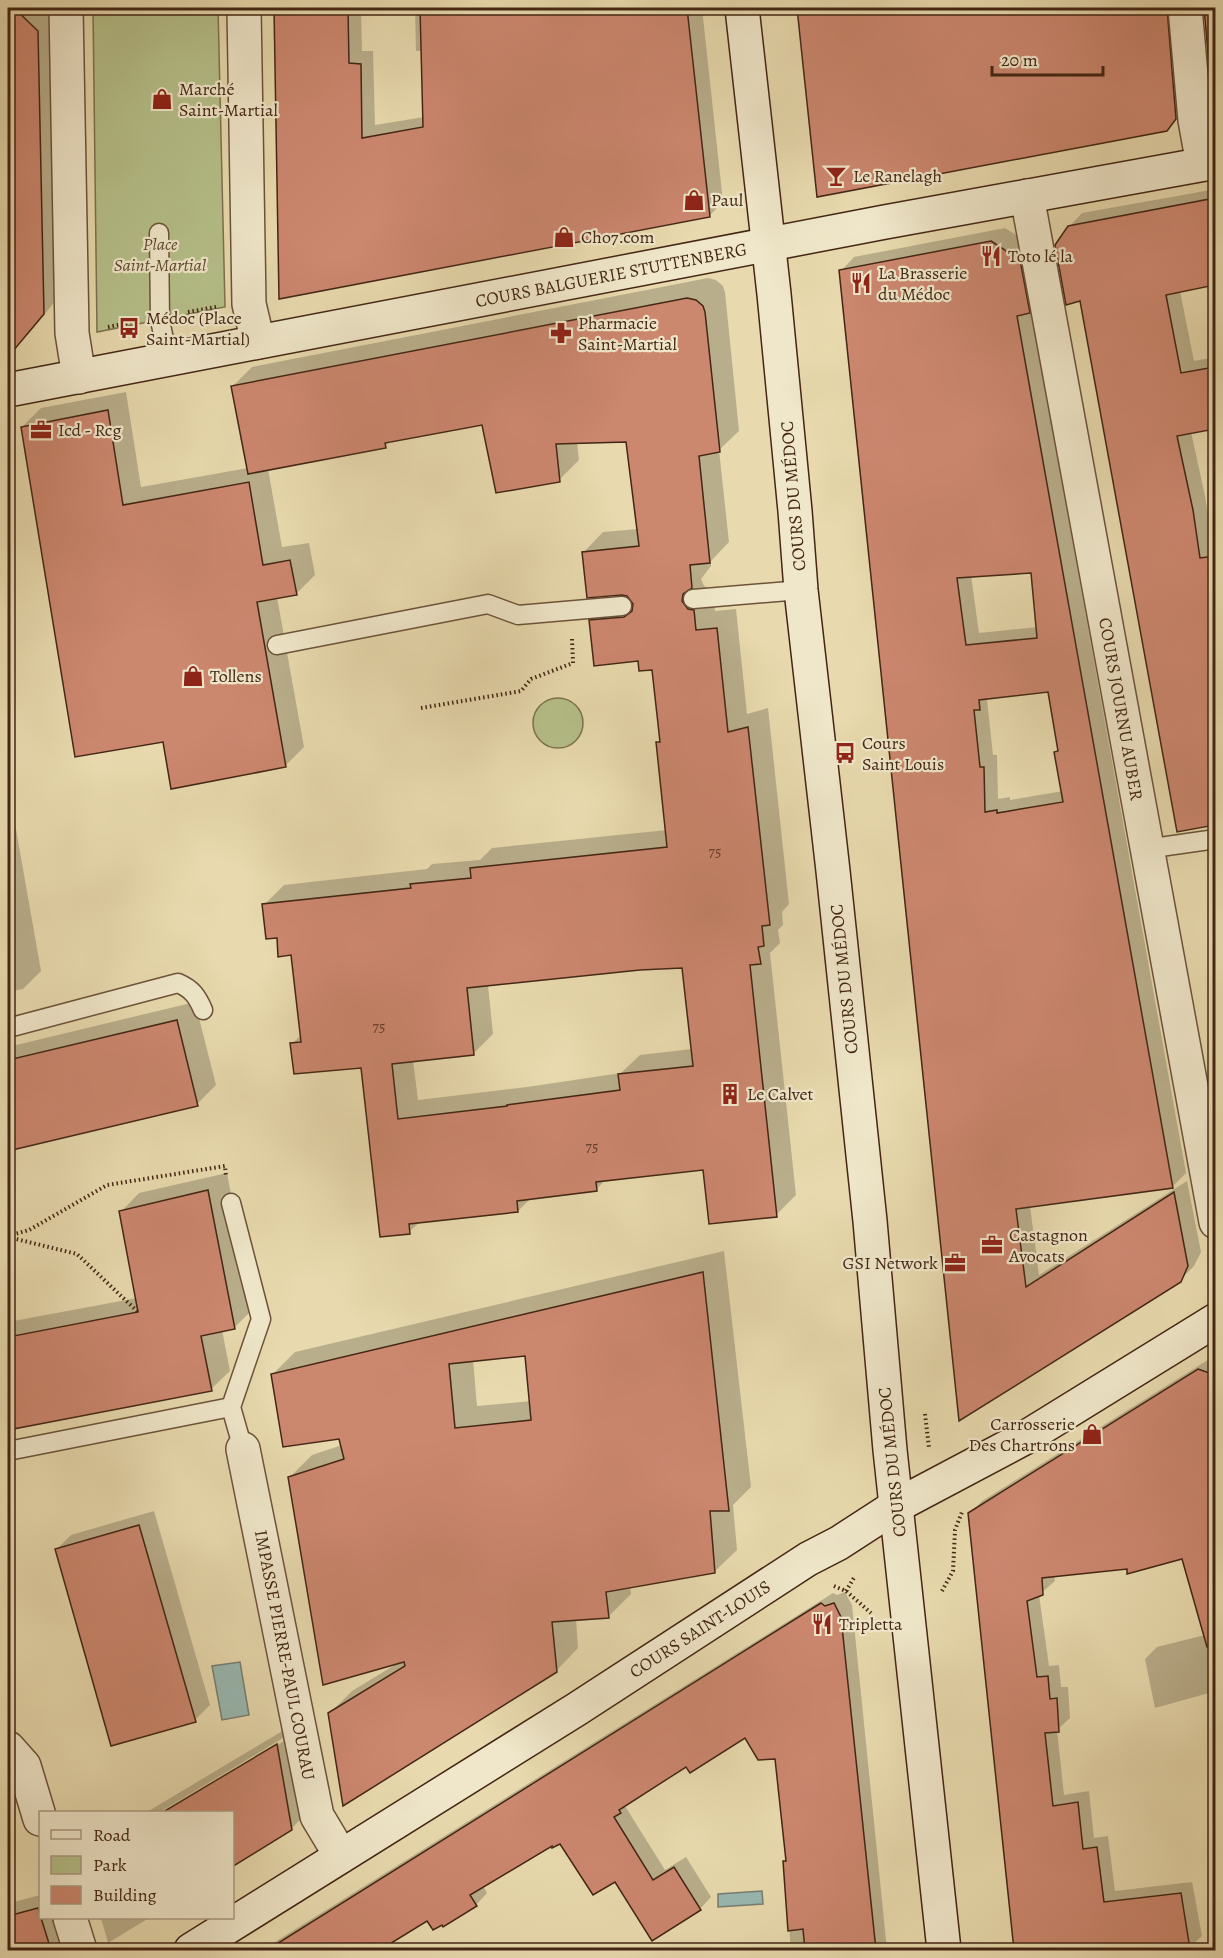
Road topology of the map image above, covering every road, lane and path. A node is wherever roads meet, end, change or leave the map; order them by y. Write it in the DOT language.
graph roads {
  1 [pos="66,8"];
  2 [pos="244,8"];
  3 [pos="742,8"];
  4 [pos="1185,8"];
  5 [pos="1209,163"];
  6 [pos="1027,196"];
  7 [pos="159,233"];
  8 [pos="768,245"];
  9 [pos="258,342"];
  10 [pos="168,360"];
  11 [pos="79,377"];
  12 [pos="8,390"];
  13 [pos="801,590"];
  14 [pos="693,599"];
  15 [pos="622,606"];
  16 [pos="571,611"];
  17 [pos="277,645"];
  18 [pos="421,708"];
  19 [pos="1215,839"];
  20 [pos="1146,849"];
  21 [pos="202,1010"];
  22 [pos="8,1028"];
  23 [pos="231,1203"];
  24 [pos="1215,1222"];
  25 [pos="8,1236"];
  26 [pos="138,1312"];
  27 [pos="1215,1320"];
  28 [pos="231,1407"];
  29 [pos="243,1449"];
  30 [pos="8,1451"];
  31 [pos="896,1506"];
  32 [pos="963,1508"];
  33 [pos="942,1591"];
  34 [pos="8,1748"];
  35 [pos="39,1816"];
  36 [pos="341,1856"];
  37 [pos="71,1919"];
  38 [pos="80,1950"];
  39 [pos="191,1950"];
  40 [pos="944,1950"];
  1 -- 11 [label="main road"];
  2 -- 9 [label="main road"];
  3 -- 8 [label="main road, COURS DU MÉDOC"];
  4 -- 5 [label="main road"];
  5 -- 6 [label="main road, COURS BALGUERIE STUTTENBERG"];
  6 -- 8 [label="main road, COURS BALGUERIE STUTTENBERG"];
  6 -- 20 [label="main road, COURS JOURNU AUBER"];
  7 -- 10 [label="lane"];
  8 -- 9 [label="main road, COURS BALGUERIE STUTTENBERG"];
  8 -- 13 [label="main road, COURS DU MÉDOC"];
  9 -- 10 [label="main road, COURS BALGUERIE STUTTENBERG"];
  10 -- 11 [label="main road, COURS BALGUERIE STUTTENBERG"];
  11 -- 12 [label="main road, COURS BALGUERIE STUTTENBERG"];
  13 -- 14 [label="lane"];
  13 -- 31 [label="main road, COURS DU MÉDOC"];
  15 -- 16 [label="lane"];
  16 -- 17 [label="lane"];
  16 -- 18 [label="path"];
  19 -- 20 [label="lane"];
  20 -- 24 [label="main road, COURS JOURNU AUBER"];
  21 -- 22 [label="lane"];
  23 -- 25 [label="path"];
  23 -- 28 [label="lane"];
  25 -- 26 [label="path"];
  27 -- 31 [label="main road, COURS SAINT-LOUIS"];
  28 -- 29 [label="lane"];
  28 -- 30 [label="lane"];
  29 -- 36 [label="main road, IMPASSE PIERRE-PAUL COURAU"];
  31 -- 36 [label="main road, COURS SAINT-LOUIS"];
  31 -- 40 [label="main road, COURS DU MÉDOC"];
  32 -- 33 [label="path"];
  34 -- 35 [label="main road"];
  36 -- 39 [label="main road, COURS SAINT-LOUIS"];
  37 -- 38 [label="main road"];
}
